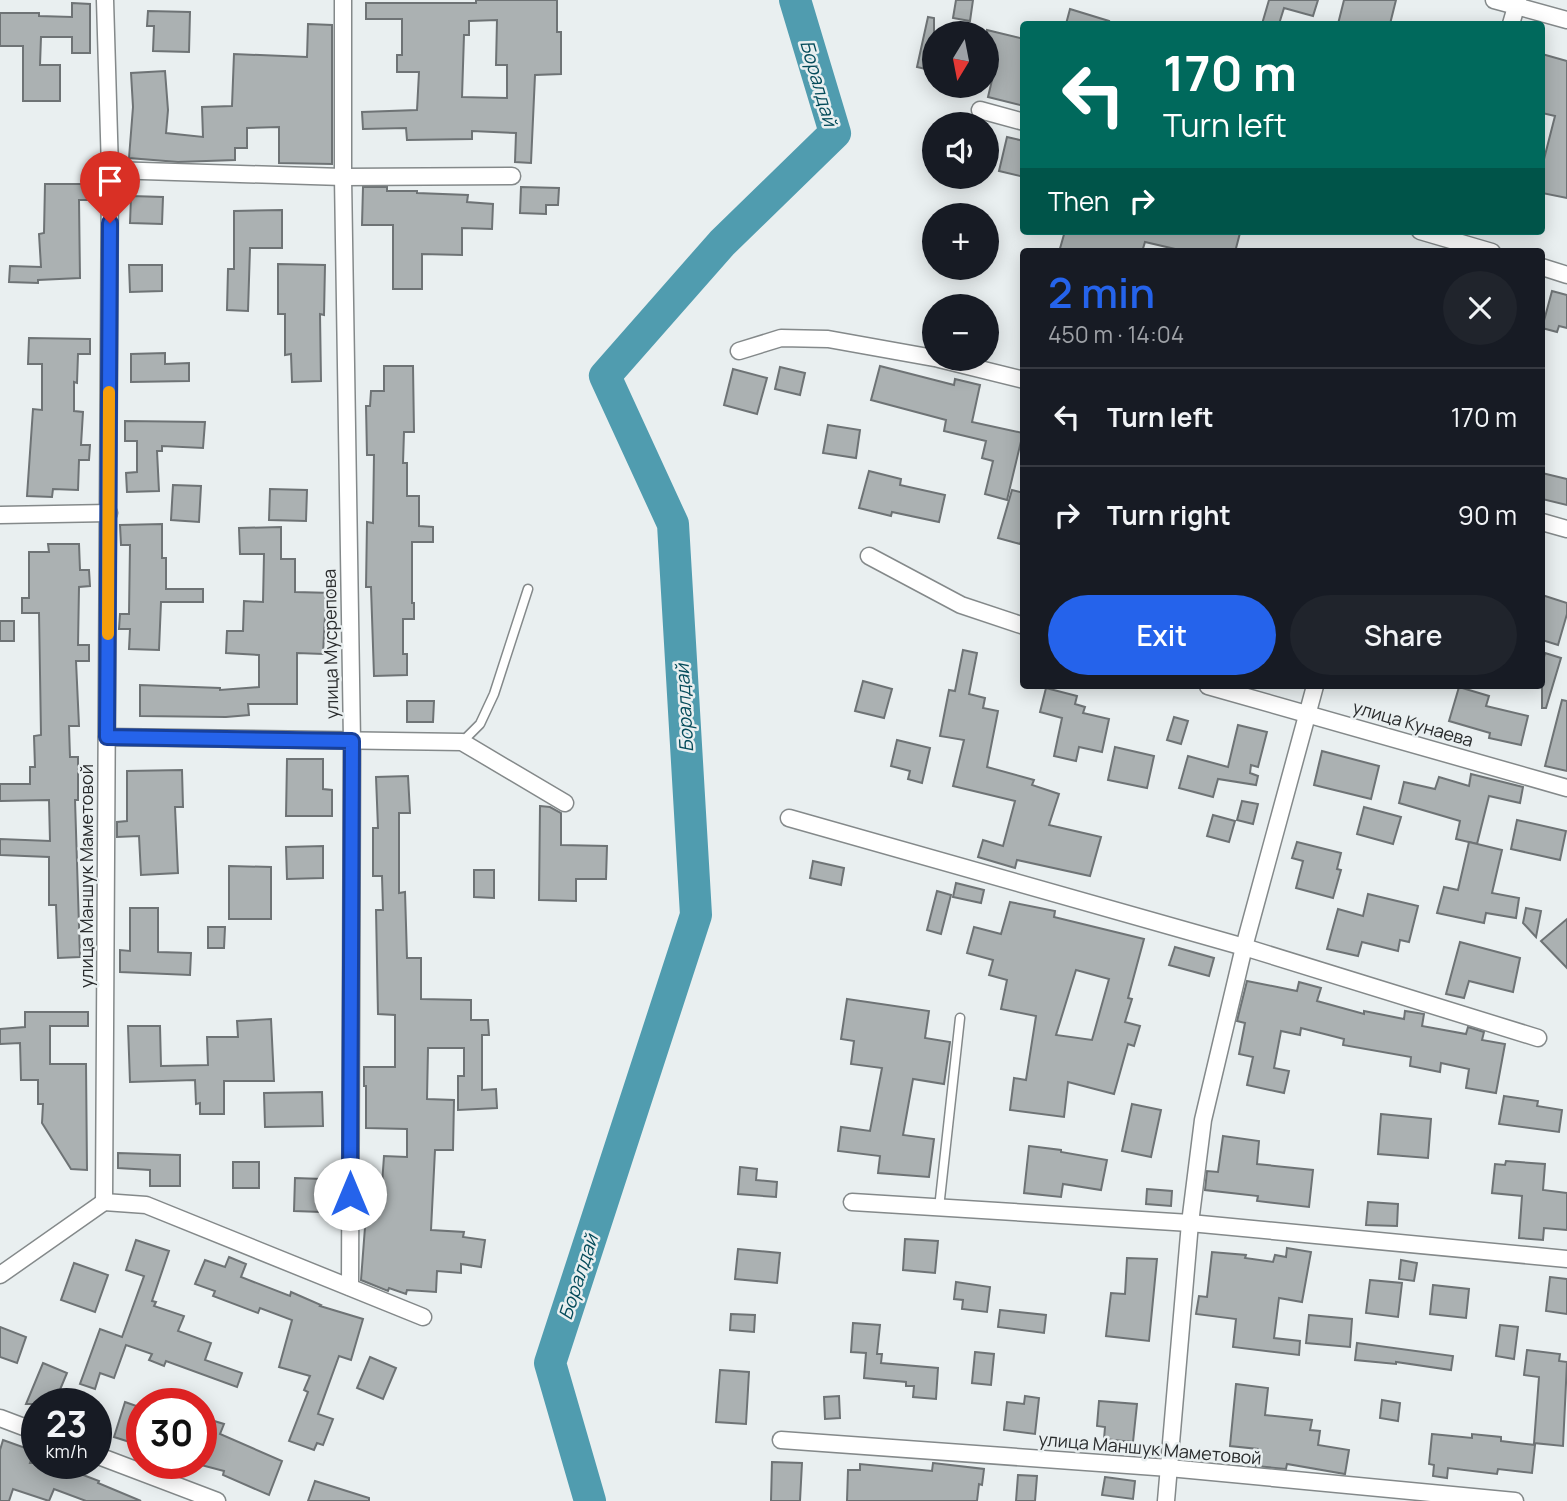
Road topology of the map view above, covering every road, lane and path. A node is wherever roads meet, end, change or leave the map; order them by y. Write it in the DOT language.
graph roads {
  1 [pos="105,0"];
  2 [pos="343,0"];
  3 [pos="1494,0"];
  4 [pos="1517,3"];
  5 [pos="1567,20"];
  6 [pos="1512,21"];
  7 [pos="981,110"];
  8 [pos="1020,121"];
  9 [pos="110,170"];
  10 [pos="512,176"];
  11 [pos="343,177"];
  12 [pos="1442,240"];
  13 [pos="1475,248"];
  14 [pos="1545,268"];
  15 [pos="1567,275"];
  16 [pos="739,351"];
  17 [pos="922,355"];
  18 [pos="988,371"];
  19 [pos="1020,379"];
  20 [pos="109,513"];
  21 [pos="0,515"];
  22 [pos="1545,523"];
  23 [pos="1567,529"];
  24 [pos="869,556"];
  25 [pos="528,589"];
  26 [pos="1020,625"];
  27 [pos="1219,689"];
  28 [pos="1314,689"];
  29 [pos="1307,714"];
  30 [pos="107,737"];
  31 [pos="352,741"];
  32 [pos="461,742"];
  33 [pos="1567,788"];
  34 [pos="565,803"];
  35 [pos="789,818"];
  36 [pos="1244,947"];
  37 [pos="960,1018"];
  38 [pos="1538,1038"];
  39 [pos="104,1202"];
  40 [pos="852,1202"];
  41 [pos="939,1208"];
  42 [pos="1190,1223"];
  43 [pos="1567,1259"];
  44 [pos="0,1275"];
  45 [pos="350,1287"];
  46 [pos="423,1317"];
  47 [pos="0,1418"];
  48 [pos="21,1426"];
  49 [pos="781,1440"];
  50 [pos="112,1461"];
  51 [pos="1169,1468"];
  52 [pos="217,1501"];
  53 [pos="1166,1501"];
  54 [pos="1515,1501"];
  1 -- 9 [label="street, улица Маншук Маметовой"];
  2 -- 11 [label="street, улица Мусрепова"];
  3 -- 4 [label="street"];
  4 -- 5 [label="street"];
  4 -- 6 [label="street"];
  7 -- 8 [label="street"];
  9 -- 11 [label="street"];
  9 -- 20 [label="street, улица Маншук Маметовой"];
  10 -- 11 [label="street"];
  11 -- 31 [label="street, улица Мусрепова"];
  12 -- 13 [label="street"];
  14 -- 15 [label="street"];
  16 -- 17 [label="street"];
  18 -- 19 [label="street"];
  20 -- 21 [label="street"];
  20 -- 30 [label="street, улица Маншук Маметовой"];
  22 -- 23 [label="street"];
  24 -- 26 [label="street"];
  25 -- 32 [label="lane"];
  27 -- 29 [label="street, улица Кунаева"];
  28 -- 29 [label="street"];
  29 -- 33 [label="street, улица Кунаева"];
  29 -- 36 [label="street"];
  30 -- 31 [label="street"];
  30 -- 39 [label="street, улица Маншук Маметовой"];
  31 -- 32 [label="street"];
  31 -- 45 [label="street, улица Мусрепова"];
  32 -- 34 [label="street"];
  35 -- 36 [label="street"];
  36 -- 38 [label="street"];
  36 -- 42 [label="street"];
  37 -- 41 [label="lane"];
  39 -- 44 [label="street"];
  39 -- 45 [label="street"];
  40 -- 41 [label="street"];
  41 -- 42 [label="street"];
  42 -- 43 [label="street"];
  42 -- 51 [label="street"];
  45 -- 46 [label="street"];
  47 -- 48 [label="street"];
  49 -- 51 [label="street, улица Маншук Маметовой"];
  50 -- 52 [label="street"];
  51 -- 53 [label="street"];
  51 -- 54 [label="street, улица Маншук Маметовой"];
}
